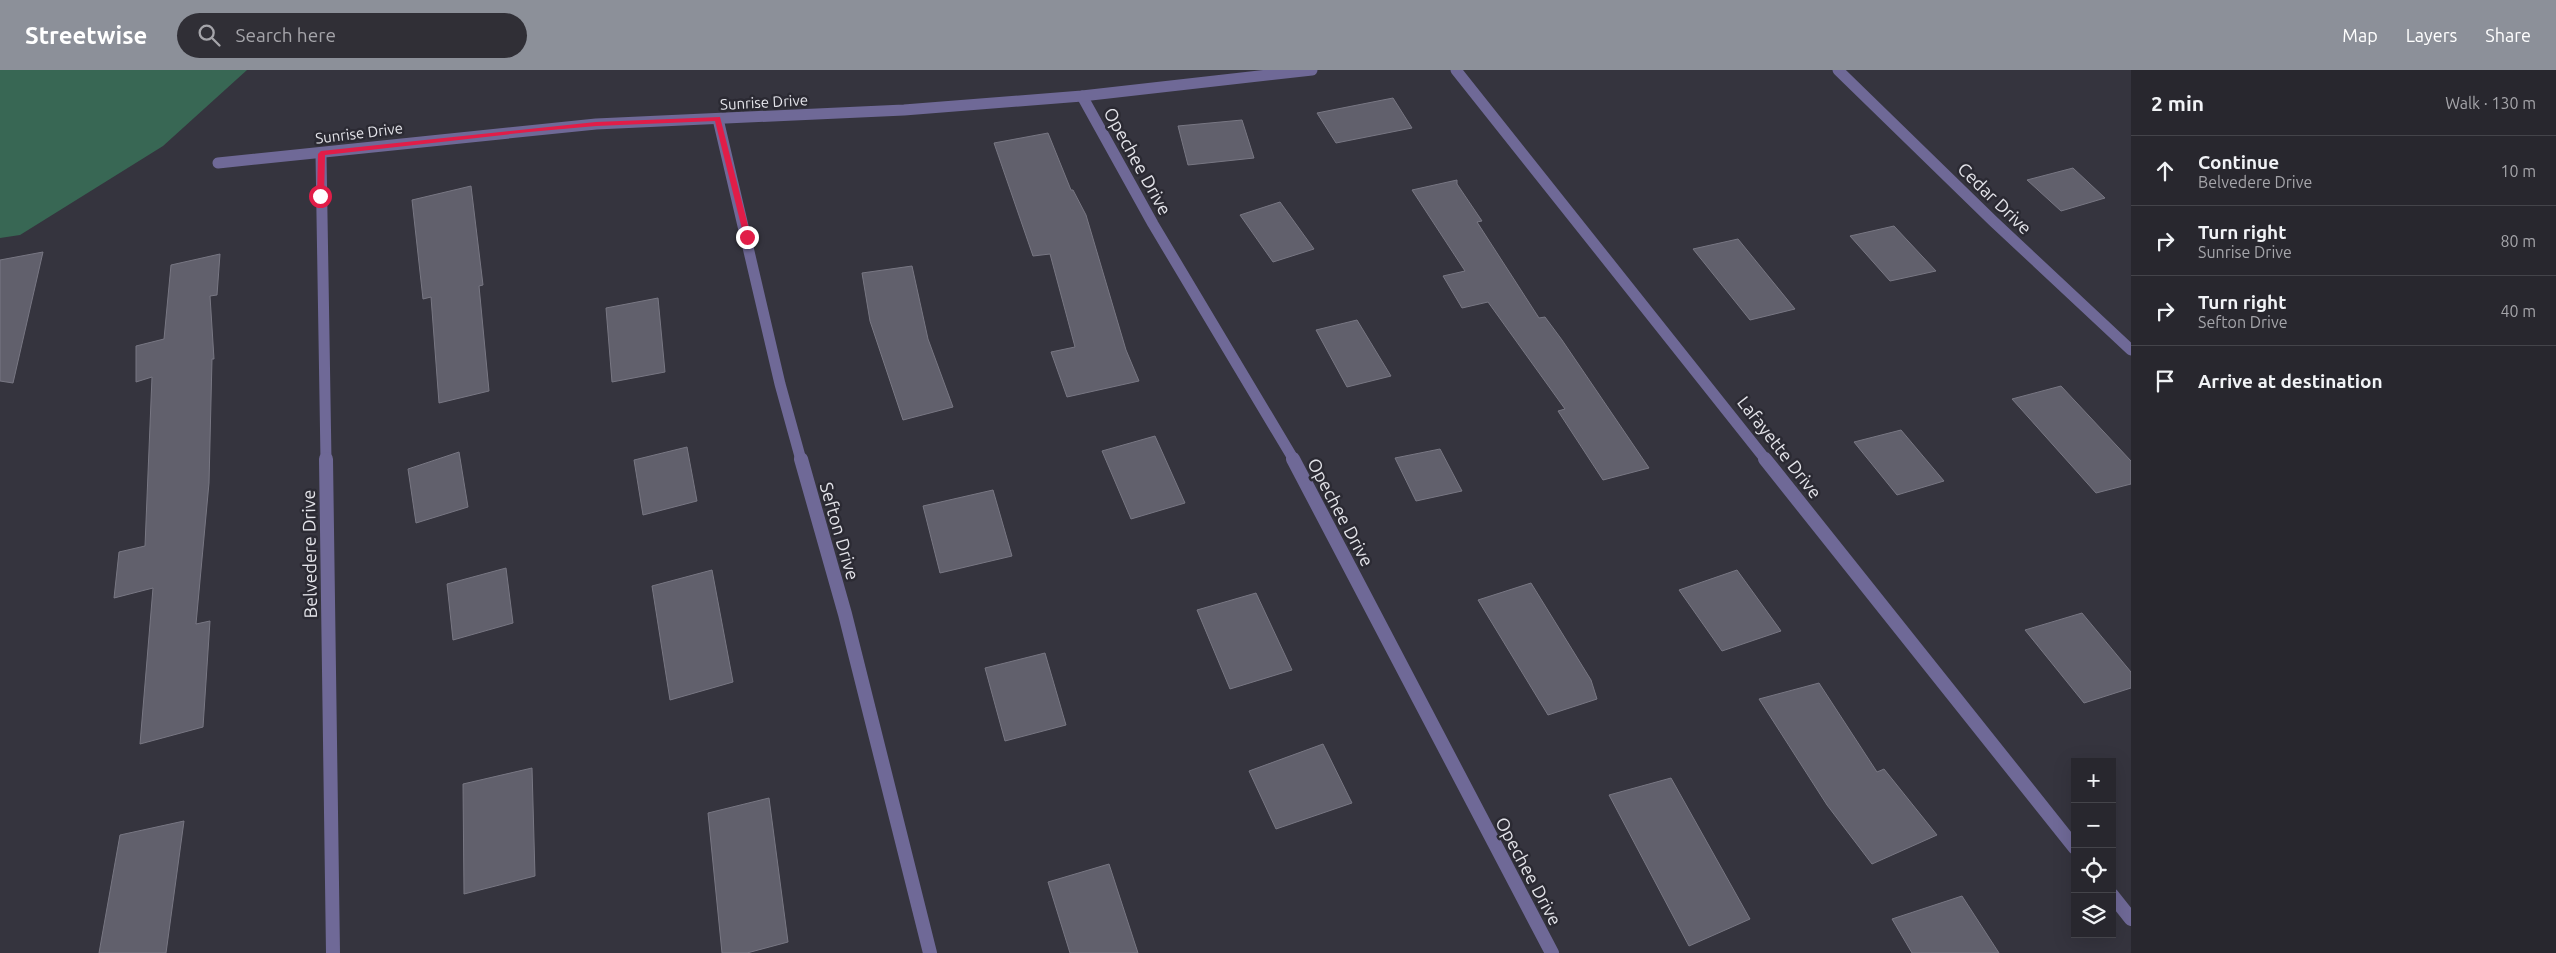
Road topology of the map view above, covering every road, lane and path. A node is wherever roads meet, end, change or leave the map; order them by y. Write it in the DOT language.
graph roads {
  1 [pos="1312,70"];
  2 [pos="1456,70"];
  3 [pos="1838,70"];
  4 [pos="1082,96"];
  5 [pos="718,119"];
  6 [pos="321,154"];
  7 [pos="218,163"];
  8 [pos="2131,350"];
  9 [pos="2071,843"];
  10 [pos="2116,900"];
  11 [pos="2131,919"];
  12 [pos="332,953"];
  13 [pos="930,953"];
  14 [pos="1552,953"];
  1 -- 4 [label="street, Sunrise Drive"];
  2 -- 9 [label="street, Lafayette Drive"];
  3 -- 8 [label="street, Cedar Drive"];
  4 -- 5 [label="street, Sunrise Drive"];
  4 -- 14 [label="street, Opechee Drive"];
  5 -- 6 [label="street, Sunrise Drive"];
  5 -- 13 [label="street, Sefton Drive"];
  6 -- 7 [label="street, Sunrise Drive"];
  6 -- 12 [label="street, Belvedere Drive"];
  10 -- 11 [label="street"];
}
